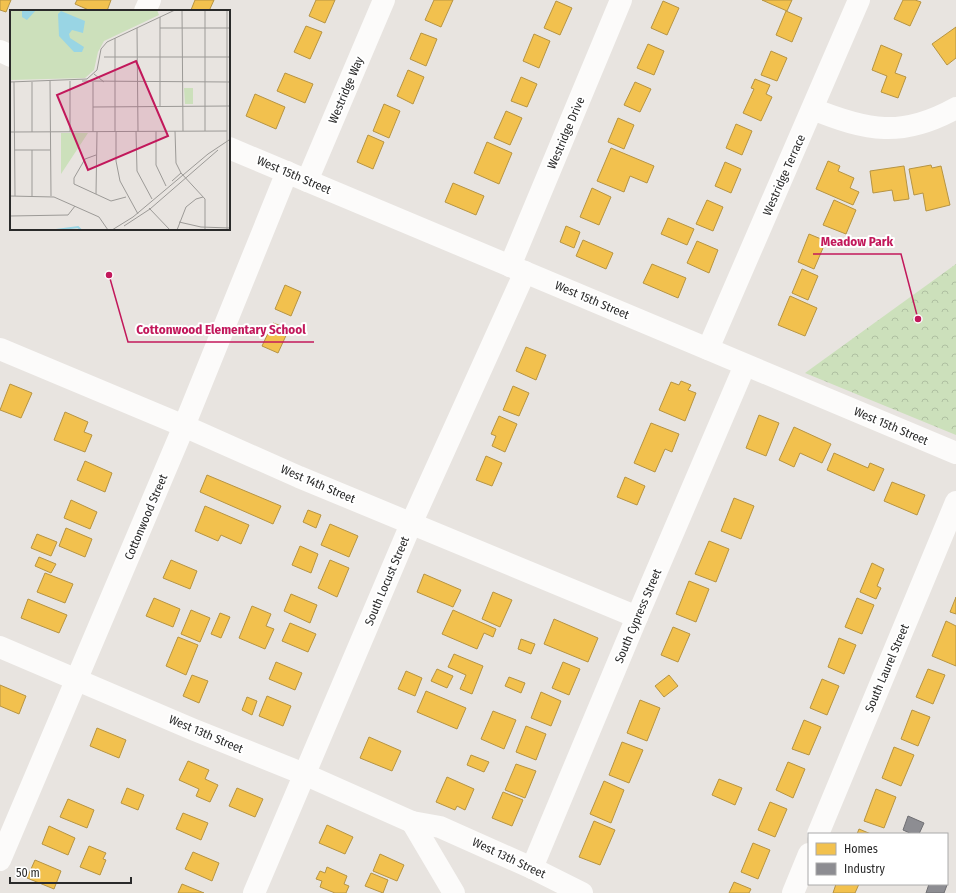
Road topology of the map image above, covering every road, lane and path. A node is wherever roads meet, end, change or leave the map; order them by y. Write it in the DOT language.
graph roads {
  1 [pos="150,0"];
  2 [pos="384,0"];
  3 [pos="621,0"];
  4 [pos="859,0"];
  5 [pos="145,10"];
  6 [pos="0,51"];
  7 [pos="10,56"];
  8 [pos="956,108"];
  9 [pos="813,109"];
  10 [pos="230,148"];
  11 [pos="287,172"];
  12 [pos="307,180"];
  13 [pos="517,269"];
  14 [pos="0,349"];
  15 [pos="708,349"];
  16 [pos="745,365"];
  17 [pos="184,426"];
  18 [pos="956,453"];
  19 [pos="956,502"];
  20 [pos="411,524"];
  21 [pos="636,617"];
  22 [pos="0,647"];
  23 [pos="77,679"];
  24 [pos="304,774"];
  25 [pos="412,822"];
  26 [pos="818,833"];
  27 [pos="808,856"];
  28 [pos="0,860"];
  29 [pos="532,868"];
  30 [pos="254,893"];
  31 [pos="454,893"];
  32 [pos="582,893"];
  33 [pos="793,893"];
  1 -- 5 [label="street"];
  2 -- 12 [label="street, Westridge Way"];
  3 -- 13 [label="street, Westridge Drive"];
  4 -- 9 [label="street, Westridge Terrace"];
  6 -- 7 [label="street"];
  8 -- 9 [label="street"];
  9 -- 15 [label="street, Westridge Terrace"];
  10 -- 11 [label="street, West 15th Street"];
  11 -- 12 [label="street, West 15th Street"];
  11 -- 17 [label="street, Cottonwood Street"];
  12 -- 13 [label="street, West 15th Street"];
  13 -- 15 [label="street, West 15th Street"];
  13 -- 20 [label="street, South Locust Street"];
  14 -- 17 [label="street, West 14th Street"];
  15 -- 16 [label="street, West 15th Street"];
  16 -- 18 [label="street, West 15th Street"];
  16 -- 21 [label="street, South Cypress Street"];
  17 -- 20 [label="street, West 14th Street"];
  17 -- 23 [label="street, Cottonwood Street"];
  19 -- 26 [label="street, South Laurel Street"];
  20 -- 21 [label="street, West 14th Street"];
  20 -- 24 [label="street, South Locust Street"];
  21 -- 29 [label="street, South Cypress Street"];
  22 -- 23 [label="street, West 13th Street"];
  23 -- 24 [label="street, West 13th Street"];
  23 -- 28 [label="street, Cottonwood Street"];
  24 -- 25 [label="street, West 13th Street"];
  24 -- 30 [label="street, South Locust Street"];
  25 -- 29 [label="street, West 13th Street"];
  25 -- 31 [label="street"];
  27 -- 33 [label="street"];
  29 -- 32 [label="street, West 13th Street"];
}
